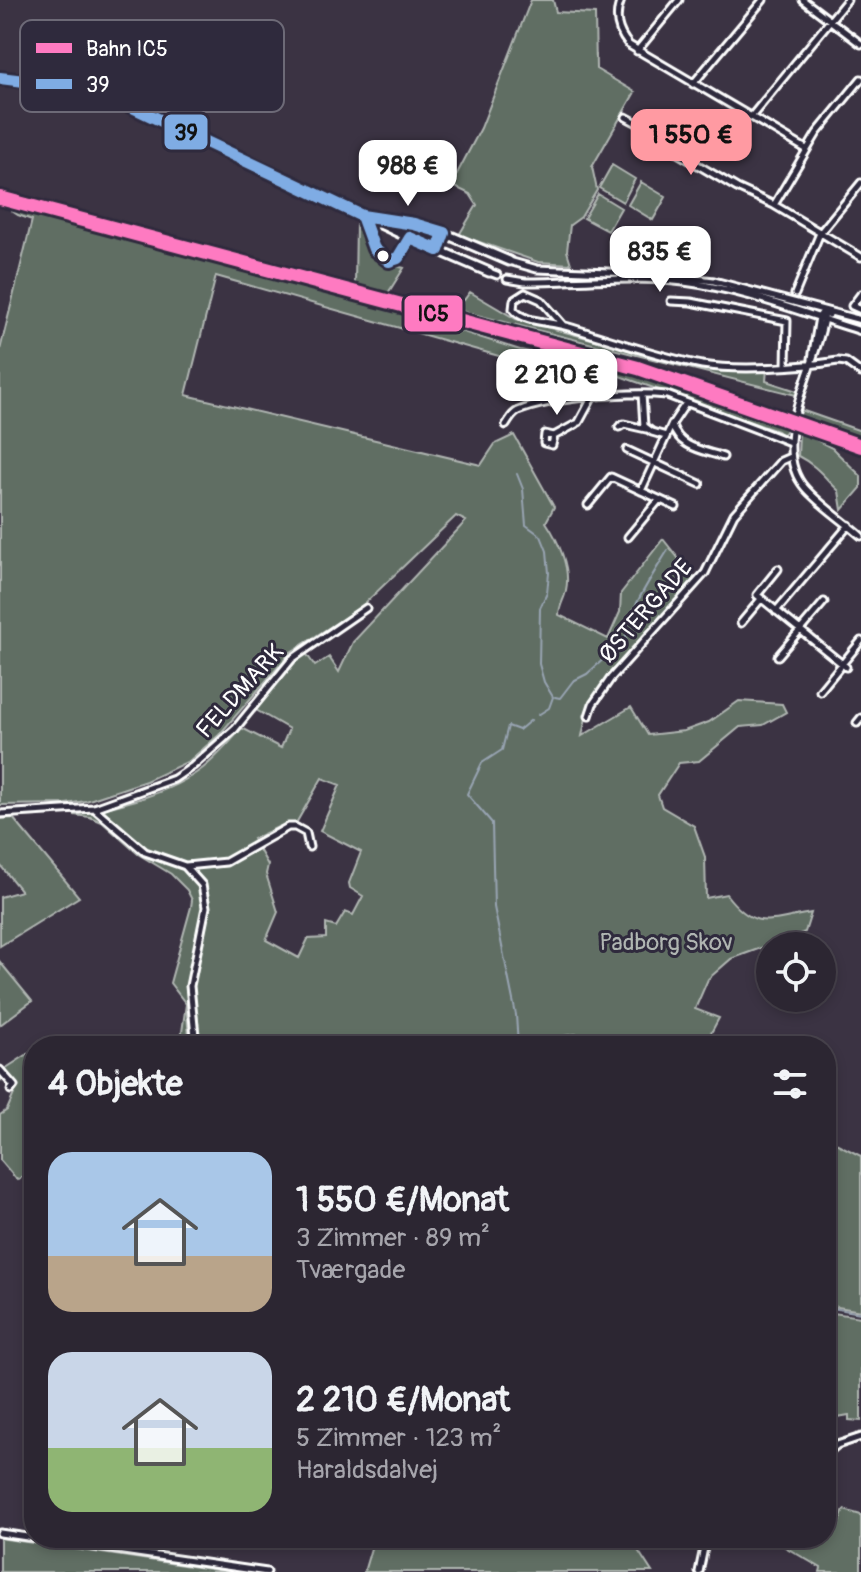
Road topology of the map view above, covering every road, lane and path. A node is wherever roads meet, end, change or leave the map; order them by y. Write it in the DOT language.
graph roads {
  1 [pos="621,0"];
  2 [pos="679,0"];
  3 [pos="763,0"];
  4 [pos="803,0"];
  5 [pos="847,0"];
  6 [pos="831,20"];
  7 [pos="861,44"];
  8 [pos="637,51"];
  9 [pos="0,78"];
  10 [pos="861,79"];
  11 [pos="20,80"];
  12 [pos="693,84"];
  13 [pos="143,112"];
  14 [pos="626,117"];
  15 [pos="751,117"];
  16 [pos="806,149"];
  17 [pos="861,183"];
  18 [pos="774,205"];
  19 [pos="362,216"];
  20 [pos="820,233"];
  21 [pos="861,257"];
  22 [pos="509,261"];
  23 [pos="493,273"];
  24 [pos="507,279"];
  25 [pos="795,294"];
  26 [pos="861,294"];
  27 [pos="671,301"];
  28 [pos="817,308"];
  29 [pos="861,310"];
  30 [pos="822,317"];
  31 [pos="563,325"];
  32 [pos="861,325"];
  33 [pos="812,364"];
  34 [pos="786,365"];
  35 [pos="861,373"];
  36 [pos="642,394"];
  37 [pos="592,398"];
  38 [pos="686,403"];
  39 [pos="672,424"];
  40 [pos="506,425"];
  41 [pos="619,427"];
  42 [pos="647,429"];
  43 [pos="554,436"];
  44 [pos="666,436"];
  45 [pos="790,442"];
  46 [pos="627,450"];
  47 [pos="723,457"];
  48 [pos="790,457"];
  49 [pos="654,462"];
  50 [pos="700,484"];
  51 [pos="641,491"];
  52 [pos="659,500"];
  53 [pos="588,505"];
  54 [pos="676,507"];
  55 [pos="849,525"];
  56 [pos="861,536"];
  57 [pos="628,537"];
  58 [pos="778,569"];
  59 [pos="761,599"];
  60 [pos="824,602"];
  61 [pos="366,608"];
  62 [pos="776,611"];
  63 [pos="741,623"];
  64 [pos="800,630"];
  65 [pos="861,641"];
  66 [pos="778,656"];
  67 [pos="844,666"];
  68 [pos="820,691"];
  69 [pos="589,716"];
  70 [pos="94,808"];
  71 [pos="0,814"];
  72 [pos="309,847"];
  73 [pos="185,866"];
  74 [pos="195,1036"];
  75 [pos="0,1070"];
  76 [pos="11,1090"];
  77 [pos="861,1437"];
  78 [pos="836,1446"];
  79 [pos="0,1533"];
  80 [pos="24,1537"];
  81 [pos="103,1548"];
  82 [pos="704,1548"];
  83 [pos="267,1572"];
  84 [pos="699,1572"];
  1 -- 8 [label="street"];
  2 -- 8 [label="street"];
  3 -- 12 [label="street"];
  4 -- 6 [label="street"];
  5 -- 6 [label="street"];
  6 -- 7 [label="street"];
  6 -- 15 [label="street"];
  8 -- 12 [label="street"];
  9 -- 11 [label="main road"];
  10 -- 16 [label="street"];
  12 -- 15 [label="street"];
  13 -- 19 [label="main road"];
  14 -- 18 [label="street"];
  15 -- 16 [label="street"];
  16 -- 18 [label="street"];
  17 -- 20 [label="street"];
  18 -- 20 [label="street"];
  19 -- 22 [label="main road"];
  19 -- 23 [label="main road"];
  20 -- 21 [label="street"];
  20 -- 25 [label="street"];
  22 -- 28 [label="street"];
  24 -- 30 [label="street"];
  26 -- 29 [label="street"];
  27 -- 34 [label="street"];
  28 -- 30 [label="street"];
  28 -- 32 [label="street"];
  30 -- 32 [label="street"];
  30 -- 32 [label="street"];
  30 -- 33 [label="street"];
  31 -- 31 [label="street"];
  31 -- 34 [label="street"];
  33 -- 34 [label="street"];
  33 -- 35 [label="street"];
  33 -- 45 [label="street"];
  36 -- 37 [label="street"];
  36 -- 38 [label="street"];
  36 -- 42 [label="street"];
  37 -- 40 [label="street"];
  37 -- 43 [label="street"];
  38 -- 39 [label="street"];
  38 -- 45 [label="street"];
  39 -- 44 [label="street"];
  39 -- 47 [label="street"];
  41 -- 42 [label="street"];
  42 -- 44 [label="street"];
  44 -- 49 [label="street"];
  45 -- 48 [label="street"];
  46 -- 49 [label="street"];
  48 -- 55 [label="street"];
  48 -- 69 [label="street, ØSTERGADE"];
  49 -- 50 [label="street"];
  49 -- 51 [label="street"];
  51 -- 52 [label="street"];
  51 -- 53 [label="street"];
  52 -- 54 [label="street"];
  52 -- 57 [label="street"];
  55 -- 56 [label="street"];
  55 -- 62 [label="street"];
  58 -- 59 [label="street"];
  59 -- 62 [label="street"];
  59 -- 63 [label="street"];
  60 -- 64 [label="street"];
  61 -- 70 [label="street, FELDMARK"];
  62 -- 64 [label="street"];
  64 -- 66 [label="street"];
  64 -- 67 [label="street"];
  65 -- 67 [label="street"];
  67 -- 68 [label="street"];
  70 -- 71 [label="street, FELDMARK"];
  70 -- 73 [label="street"];
  72 -- 73 [label="street"];
  73 -- 74 [label="street"];
  75 -- 76 [label="street"];
  77 -- 78 [label="street"];
  79 -- 80 [label="street"];
  81 -- 83 [label="street"];
  82 -- 84 [label="street"];
}
